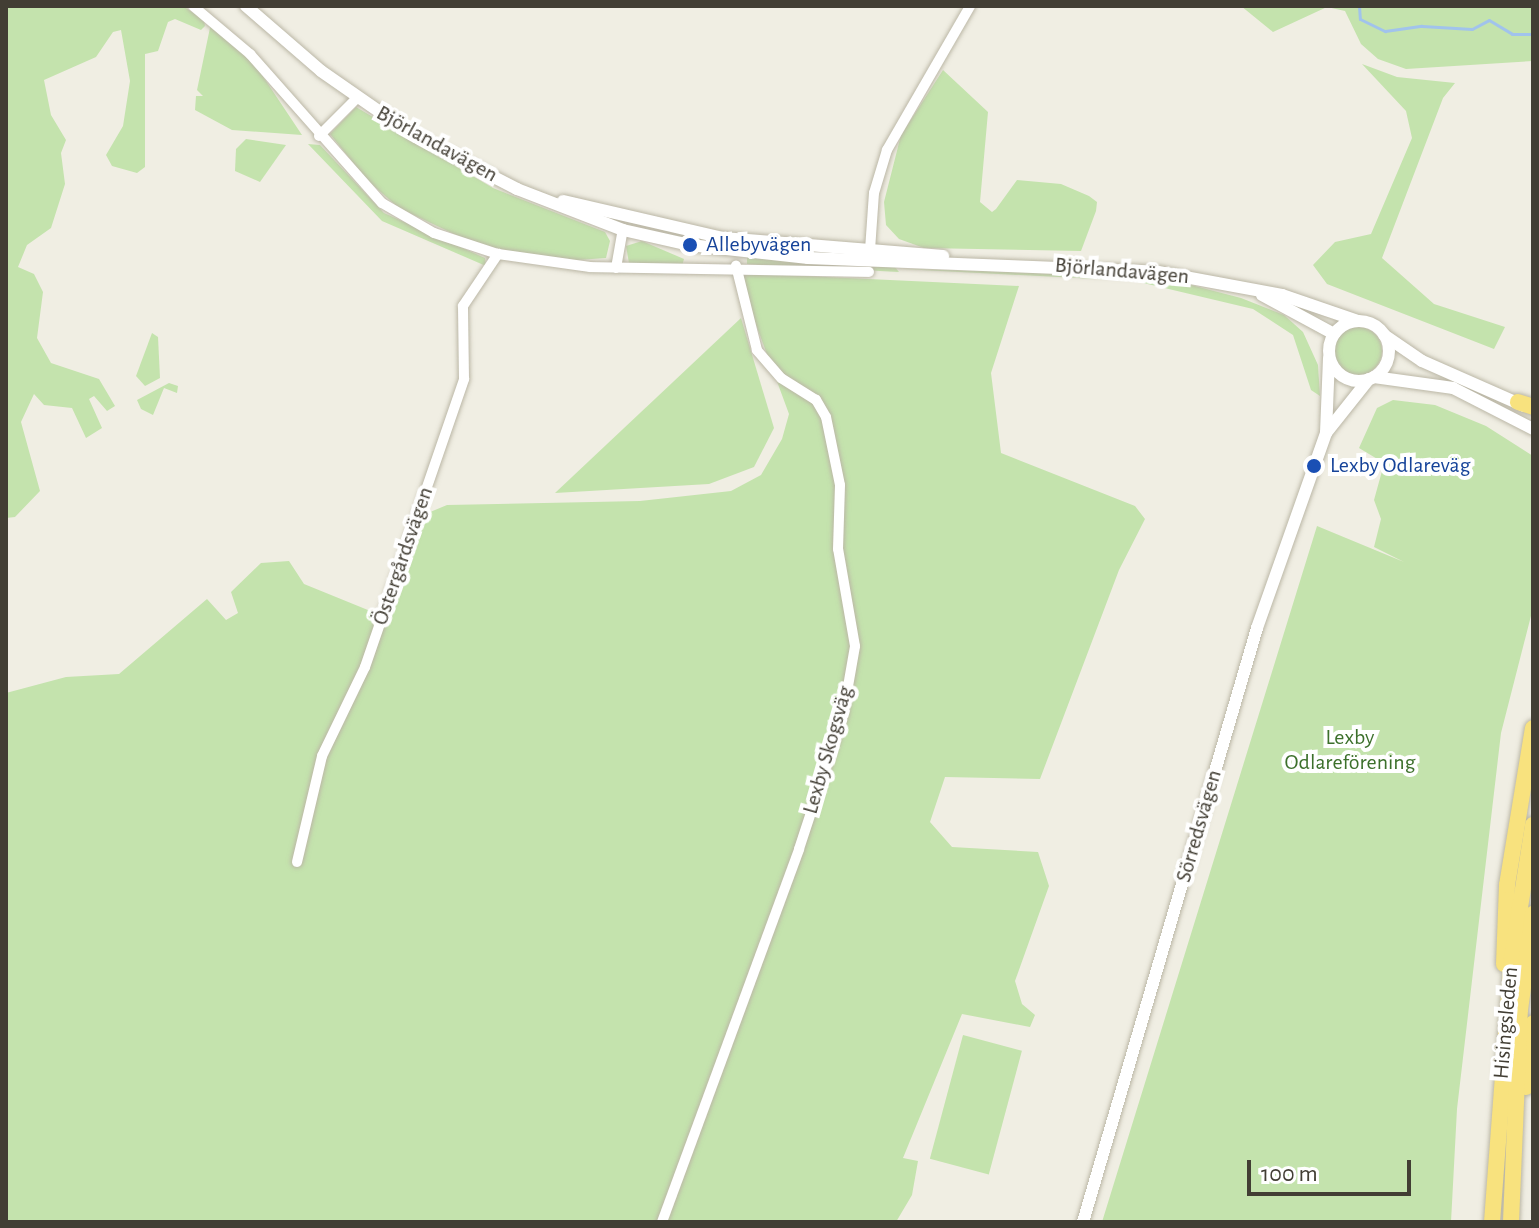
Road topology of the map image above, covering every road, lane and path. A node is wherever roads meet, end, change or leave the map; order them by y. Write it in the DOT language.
graph roads {
  1 [pos="193,6"];
  2 [pos="246,6"];
  3 [pos="970,6"];
  4 [pos="357,98"];
  5 [pos="319,136"];
  6 [pos="624,224"];
  7 [pos="498,254"];
  8 [pos="870,261"];
  9 [pos="736,266"];
  10 [pos="616,268"];
  11 [pos="1252,290"];
  12 [pos="1358,321"];
  13 [pos="1334,334"];
  14 [pos="1384,335"];
  15 [pos="1329,358"];
  16 [pos="1372,378"];
  17 [pos="1528,407"];
  18 [pos="1533,429"];
  19 [pos="1326,433"];
  20 [pos="1533,728"];
  21 [pos="1533,825"];
  22 [pos="297,862"];
  23 [pos="1533,914"];
  24 [pos="1507,1011"];
  25 [pos="1533,1023"];
  26 [pos="1511,1215"];
  27 [pos="662,1222"];
  28 [pos="1083,1222"];
  29 [pos="1492,1222"];
  1 -- 5 [label="street"];
  2 -- 4 [label="street, Björlandavägen"];
  3 -- 8 [label="street"];
  4 -- 5 [label="street, Björlandavägen"];
  4 -- 6 [label="street, Björlandavägen"];
  5 -- 7 [label="street"];
  6 -- 8 [label="street, Björlandavägen"];
  6 -- 10 [label="street"];
  7 -- 10 [label="street"];
  7 -- 22 [label="street, Östergårdsvägen"];
  8 -- 9 [label="street, Björlandavägen"];
  8 -- 11 [label="street, Björlandavägen"];
  9 -- 10 [label="street"];
  9 -- 27 [label="street, Lexby Skogsväg"];
  11 -- 12 [label="street, Björlandavägen"];
  11 -- 13 [label="street, Björlandavägen"];
  12 -- 13 [label="street"];
  12 -- 14 [label="street"];
  13 -- 15 [label="street"];
  14 -- 16 [label="street"];
  14 -- 17 [label="street"];
  15 -- 16 [label="street"];
  15 -- 19 [label="street, Sörredsvägen"];
  16 -- 18 [label="street"];
  16 -- 19 [label="street, Sörredsvägen"];
  19 -- 28 [label="street, Sörredsvägen"];
  20 -- 24 [label="highway"];
  21 -- 24 [label="highway, Hisingsleden"];
  23 -- 26 [label="highway, Hisingsleden"];
  24 -- 29 [label="highway, Hisingsleden"];
  25 -- 26 [label="highway"];
}
